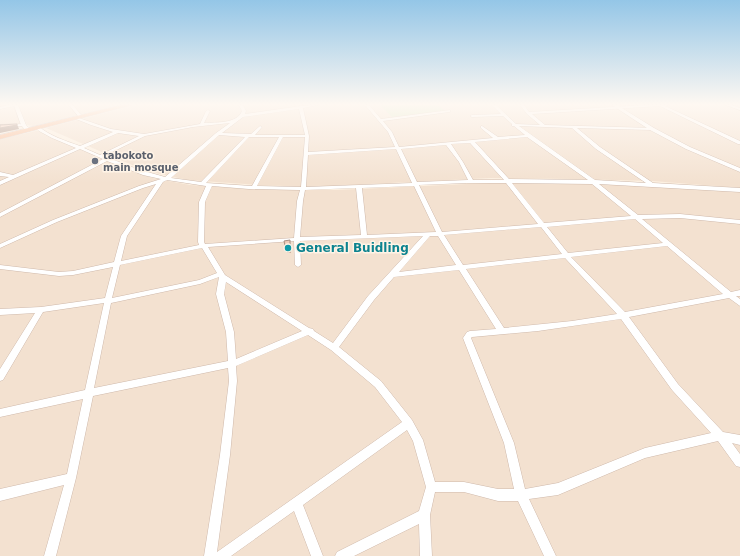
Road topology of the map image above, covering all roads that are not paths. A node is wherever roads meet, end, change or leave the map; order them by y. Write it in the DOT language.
graph roads {
  1 [pos="16,131"];
  2 [pos="43,131"];
  3 [pos="118,131"];
  4 [pos="165,131"];
  5 [pos="222,131"];
  6 [pos="256,131"];
  7 [pos="306,131"];
  8 [pos="389,131"];
  9 [pos="487,131"];
  10 [pos="522,131"];
  11 [pos="578,131"];
  12 [pos="656,131"];
  13 [pos="715,131"];
  14 [pos="218,134"];
  15 [pos="144,135"];
  16 [pos="0,136"];
  17 [pos="250,136"];
  18 [pos="282,136"];
  19 [pos="307,136"];
  20 [pos="528,136"];
  21 [pos="497,139"];
  22 [pos="472,142"];
  23 [pos="740,143"];
  24 [pos="448,144"];
  25 [pos="79,148"];
  26 [pos="398,148"];
  27 [pos="306,154"];
  28 [pos="101,156"];
  29 [pos="108,159"];
  30 [pos="740,170"];
  31 [pos="0,174"];
  32 [pos="14,177"];
  33 [pos="163,180"];
  34 [pos="507,180"];
  35 [pos="592,181"];
  36 [pos="471,182"];
  37 [pos="0,183"];
  38 [pos="206,184"];
  39 [pos="416,184"];
  40 [pos="652,184"];
  41 [pos="254,187"];
  42 [pos="359,188"];
  43 [pos="303,189"];
  44 [pos="740,190"];
  45 [pos="0,215"];
  46 [pos="636,217"];
  47 [pos="740,222"];
  48 [pos="542,226"];
  49 [pos="429,234"];
  50 [pos="440,234"];
  51 [pos="364,236"];
  52 [pos="297,239"];
  53 [pos="667,244"];
  54 [pos="0,246"];
  55 [pos="202,246"];
  56 [pos="566,256"];
  57 [pos="118,263"];
  58 [pos="298,265"];
  59 [pos="0,267"];
  60 [pos="462,268"];
  61 [pos="392,274"];
  62 [pos="222,275"];
  63 [pos="740,293"];
  64 [pos="730,295"];
  65 [pos="108,300"];
  66 [pos="740,303"];
  67 [pos="42,310"];
  68 [pos="0,312"];
  69 [pos="623,315"];
  70 [pos="310,331"];
  71 [pos="502,332"];
  72 [pos="334,348"];
  73 [pos="232,364"];
  74 [pos="0,377"];
  75 [pos="89,393"];
  76 [pos="0,413"];
  77 [pos="409,423"];
  78 [pos="720,436"];
  79 [pos="740,440"];
  80 [pos="740,462"];
  81 [pos="71,478"];
  82 [pos="430,487"];
  83 [pos="0,495"];
  84 [pos="521,495"];
  85 [pos="297,504"];
  86 [pos="424,515"];
  87 [pos="50,556"];
  88 [pos="210,556"];
  89 [pos="221,556"];
  90 [pos="317,556"];
  91 [pos="341,556"];
  92 [pos="426,556"];
  93 [pos="550,556"];
  1 -- 16 [label="highway"];
  2 -- 25 [label="street"];
  3 -- 15 [label="street"];
  3 -- 25 [label="street"];
  4 -- 15 [label="street"];
  5 -- 14 [label="street"];
  6 -- 17 [label="street"];
  7 -- 19 [label="street"];
  8 -- 26 [label="street"];
  9 -- 21 [label="street"];
  10 -- 20 [label="street"];
  11 -- 40 [label="street"];
  12 -- 30 [label="street"];
  13 -- 23 [label="street"];
  14 -- 17 [label="street"];
  14 -- 33 [label="street"];
  15 -- 28 [label="street"];
  17 -- 18 [label="street"];
  17 -- 38 [label="street"];
  18 -- 19 [label="street"];
  18 -- 41 [label="street"];
  19 -- 27 [label="street"];
  20 -- 21 [label="street"];
  20 -- 35 [label="street"];
  21 -- 22 [label="street"];
  22 -- 24 [label="street"];
  22 -- 34 [label="street"];
  24 -- 26 [label="street"];
  24 -- 36 [label="street"];
  25 -- 28 [label="street"];
  25 -- 32 [label="street"];
  26 -- 27 [label="street"];
  26 -- 39 [label="street"];
  27 -- 43 [label="street"];
  28 -- 29 [label="street"];
  29 -- 33 [label="street"];
  29 -- 45 [label="street"];
  31 -- 32 [label="street"];
  32 -- 37 [label="street"];
  33 -- 38 [label="street"];
  33 -- 54 [label="street"];
  33 -- 57 [label="street"];
  34 -- 35 [label="street"];
  34 -- 36 [label="street"];
  34 -- 48 [label="street"];
  35 -- 40 [label="street"];
  35 -- 46 [label="street"];
  36 -- 39 [label="street"];
  38 -- 41 [label="street"];
  38 -- 55 [label="street"];
  39 -- 42 [label="street"];
  39 -- 50 [label="street"];
  40 -- 44 [label="street"];
  41 -- 43 [label="street"];
  42 -- 43 [label="street"];
  42 -- 51 [label="street"];
  43 -- 52 [label="street"];
  46 -- 47 [label="street"];
  46 -- 48 [label="street"];
  46 -- 53 [label="street"];
  48 -- 50 [label="street"];
  48 -- 56 [label="street"];
  49 -- 50 [label="street"];
  49 -- 51 [label="street"];
  49 -- 61 [label="street"];
  50 -- 60 [label="street"];
  51 -- 52 [label="street"];
  52 -- 55 [label="street"];
  52 -- 58 [label="street"];
  53 -- 56 [label="street"];
  53 -- 64 [label="street"];
  55 -- 57 [label="street"];
  55 -- 62 [label="street"];
  56 -- 60 [label="street"];
  56 -- 69 [label="street"];
  57 -- 59 [label="street"];
  57 -- 65 [label="street"];
  60 -- 61 [label="street"];
  60 -- 71 [label="street"];
  61 -- 72 [label="street"];
  62 -- 65 [label="street"];
  62 -- 70 [label="street"];
  62 -- 73 [label="street"];
  63 -- 64 [label="street"];
  64 -- 66 [label="street"];
  64 -- 69 [label="street"];
  65 -- 67 [label="street"];
  65 -- 75 [label="street"];
  67 -- 68 [label="street"];
  67 -- 74 [label="street"];
  69 -- 71 [label="street"];
  69 -- 78 [label="street"];
  70 -- 72 [label="street"];
  70 -- 73 [label="street"];
  71 -- 84 [label="street"];
  72 -- 77 [label="street"];
  73 -- 75 [label="street"];
  73 -- 88 [label="street"];
  75 -- 76 [label="street"];
  75 -- 81 [label="street"];
  77 -- 82 [label="street"];
  77 -- 85 [label="street"];
  78 -- 79 [label="street"];
  78 -- 80 [label="street"];
  78 -- 84 [label="street"];
  81 -- 83 [label="street"];
  81 -- 87 [label="street"];
  82 -- 84 [label="street"];
  82 -- 86 [label="street"];
  84 -- 93 [label="street"];
  85 -- 89 [label="street"];
  85 -- 90 [label="street"];
  86 -- 91 [label="street"];
  86 -- 92 [label="street"];
}
